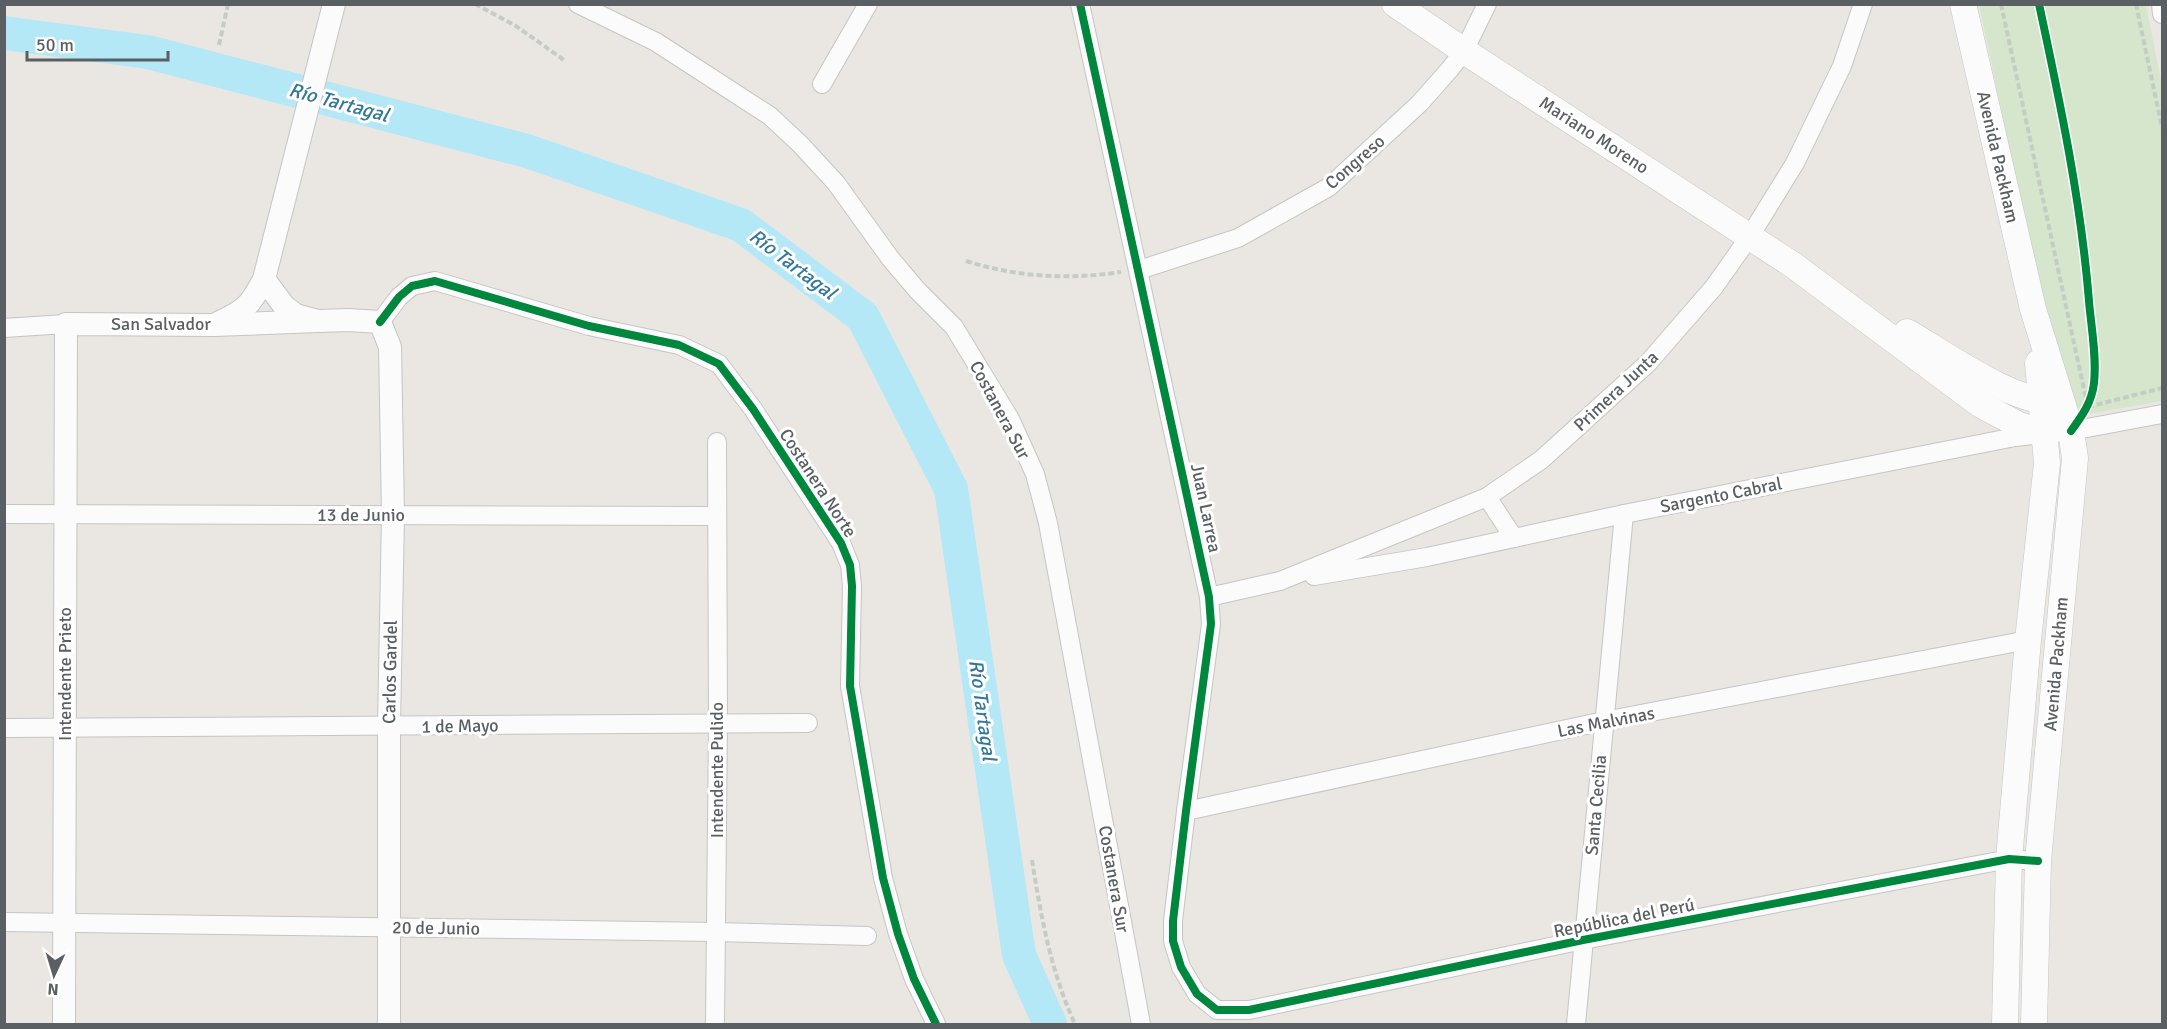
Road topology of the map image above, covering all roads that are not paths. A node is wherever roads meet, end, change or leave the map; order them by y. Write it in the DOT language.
graph roads {
  1 [pos="334,4"];
  2 [pos="578,4"];
  3 [pos="868,4"];
  4 [pos="1080,4"];
  5 [pos="1395,4"];
  6 [pos="1487,4"];
  7 [pos="1863,4"];
  8 [pos="1963,4"];
  9 [pos="2161,4"];
  10 [pos="2163,14"];
  11 [pos="1464,51"];
  12 [pos="822,84"];
  13 [pos="1750,236"];
  14 [pos="1793,265"];
  15 [pos="1139,270"];
  16 [pos="264,279"];
  17 [pos="318,321"];
  18 [pos="380,322"];
  19 [pos="66,324"];
  20 [pos="214,325"];
  21 [pos="4,328"];
  22 [pos="2052,402"];
  23 [pos="2163,414"];
  24 [pos="2071,431"];
  25 [pos="2045,434"];
  26 [pos="717,442"];
  27 [pos="1486,497"];
  28 [pos="4,514"];
  29 [pos="66,514"];
  30 [pos="1624,514"];
  31 [pos="393,515"];
  32 [pos="717,516"];
  33 [pos="1514,538"];
  34 [pos="1280,581"];
  35 [pos="1209,597"];
  36 [pos="2028,640"];
  37 [pos="1604,721"];
  38 [pos="718,723"];
  39 [pos="808,723"];
  40 [pos="389,726"];
  41 [pos="4,728"];
  42 [pos="65,729"];
  43 [pos="1186,811"];
  44 [pos="2009,859"];
  45 [pos="2038,861"];
  46 [pos="4,922"];
  47 [pos="64,922"];
  48 [pos="389,928"];
  49 [pos="716,932"];
  50 [pos="867,936"];
  51 [pos="1584,940"];
  52 [pos="1217,1010"];
  53 [pos="64,1024"];
  54 [pos="389,1024"];
  55 [pos="715,1024"];
  56 [pos="936,1024"];
  57 [pos="1141,1024"];
  58 [pos="1576,1024"];
  59 [pos="2005,1024"];
  60 [pos="2034,1024"];
  1 -- 16 [label="street"];
  2 -- 57 [label="street, Costanera Sur"];
  3 -- 12 [label="street"];
  4 -- 15 [label="street, Juan Larrea"];
  5 -- 11 [label="main road, Mariano Moreno"];
  6 -- 11 [label="street, Congreso"];
  7 -- 13 [label="street, Primera Junta"];
  8 -- 22 [label="main road, Avenida Packham"];
  9 -- 10 [label="street"];
  11 -- 13 [label="main road, Mariano Moreno"];
  11 -- 15 [label="street, Congreso"];
  13 -- 14 [label="main road, Mariano Moreno"];
  13 -- 27 [label="street, Primera Junta"];
  14 -- 22 [label="main road, Mariano Moreno"];
  14 -- 25 [label="main road, Mariano Moreno"];
  15 -- 35 [label="street, Juan Larrea"];
  16 -- 17 [label="street"];
  16 -- 20 [label="street"];
  17 -- 18 [label="street, San Salvador"];
  17 -- 20 [label="street, San Salvador"];
  18 -- 31 [label="street, Carlos Gardel"];
  18 -- 56 [label="street, Costanera Norte"];
  19 -- 20 [label="street, San Salvador"];
  19 -- 21 [label="street, San Salvador"];
  19 -- 29 [label="street, Intendente Prieto"];
  22 -- 24 [label="main road, Avenida Packham"];
  22 -- 25 [label="main road, Avenida Packham"];
  23 -- 24 [label="street, Sargento Cabral"];
  24 -- 25 [label="street, Sargento Cabral"];
  24 -- 45 [label="main road, Avenida Packham"];
  25 -- 30 [label="street, Sargento Cabral"];
  25 -- 36 [label="main road, Avenida Packham"];
  26 -- 32 [label="street, Intendente Pulido"];
  27 -- 33 [label="street"];
  27 -- 34 [label="street, Primera Junta"];
  28 -- 29 [label="street, 13 de Junio"];
  29 -- 31 [label="street, 13 de Junio"];
  29 -- 42 [label="street, Intendente Prieto"];
  30 -- 33 [label="street, Sargento Cabral"];
  30 -- 37 [label="street, Santa Cecilia"];
  31 -- 32 [label="street, 13 de Junio"];
  31 -- 40 [label="street, Carlos Gardel"];
  32 -- 38 [label="street, Intendente Pulido"];
  33 -- 34 [label="street, Sargento Cabral"];
  34 -- 35 [label="street, Primera Junta"];
  35 -- 43 [label="street, Juan Larrea"];
  36 -- 37 [label="street, Las Malvinas"];
  36 -- 44 [label="main road, Avenida Packham"];
  37 -- 43 [label="street, Las Malvinas"];
  37 -- 51 [label="street, Santa Cecilia"];
  38 -- 39 [label="street, 1 de Mayo"];
  38 -- 40 [label="street, 1 de Mayo"];
  38 -- 49 [label="street, Intendente Pulido"];
  40 -- 42 [label="street, 1 de Mayo"];
  40 -- 48 [label="street, Carlos Gardel"];
  41 -- 42 [label="street, 1 de Mayo"];
  42 -- 47 [label="street, Intendente Prieto"];
  43 -- 52 [label="street, Juan Larrea"];
  44 -- 45 [label="street, República del Perú"];
  44 -- 51 [label="street, República del Perú"];
  44 -- 59 [label="main road, Avenida Packham"];
  45 -- 60 [label="main road, Avenida Packham"];
  46 -- 47 [label="street, 20 de Junio"];
  47 -- 48 [label="street, 20 de Junio"];
  47 -- 53 [label="street, Intendente Prieto"];
  48 -- 49 [label="street, 20 de Junio"];
  48 -- 54 [label="street, Carlos Gardel"];
  49 -- 50 [label="street, 20 de Junio"];
  49 -- 55 [label="street, Intendente Pulido"];
  51 -- 52 [label="street, República del Perú"];
  51 -- 58 [label="street, Santa Cecilia"];
}
